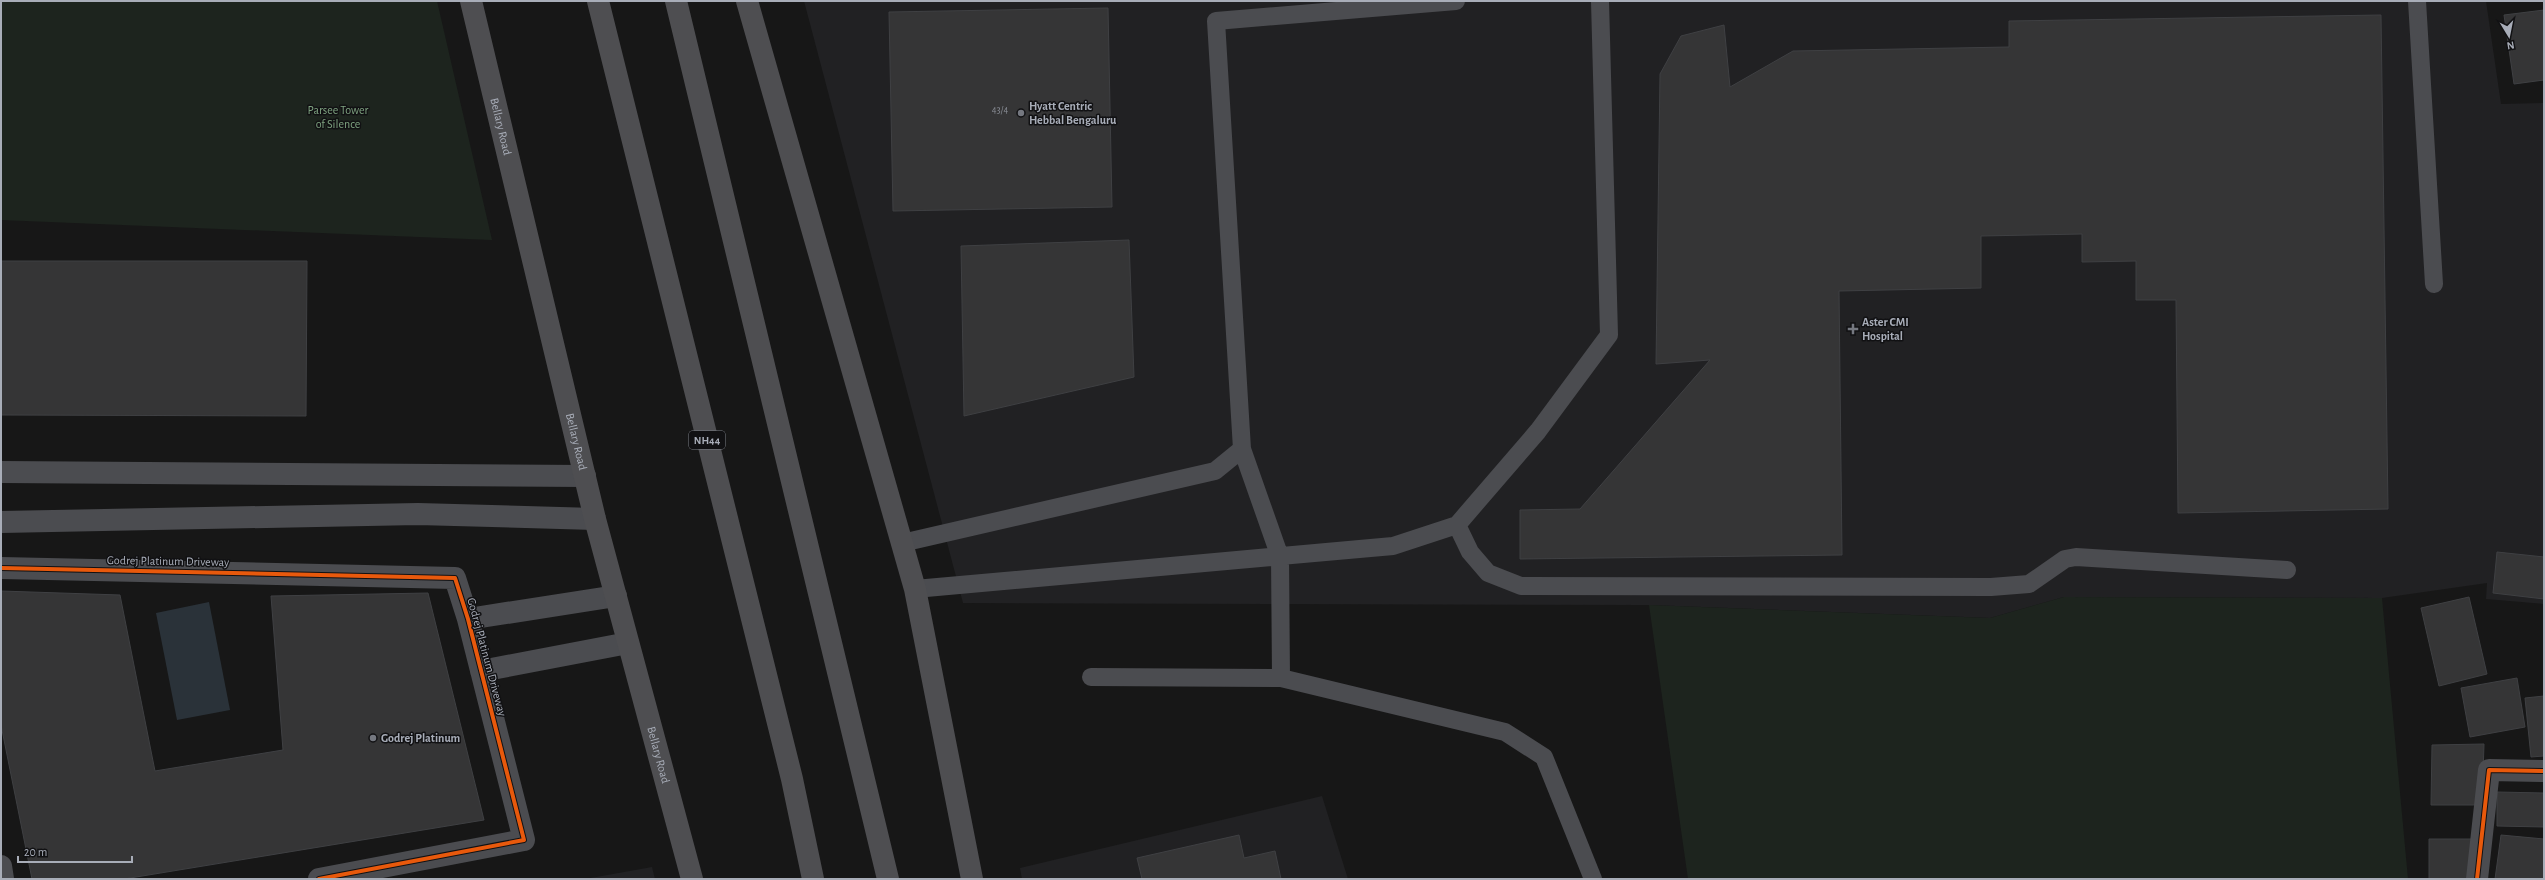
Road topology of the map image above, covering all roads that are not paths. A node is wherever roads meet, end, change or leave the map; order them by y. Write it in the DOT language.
graph roads {
  1 [pos="471,1"];
  2 [pos="598,1"];
  3 [pos="676,1"];
  4 [pos="747,1"];
  5 [pos="1456,1"];
  6 [pos="1600,1"];
  7 [pos="2417,1"];
  8 [pos="2434,284"];
  9 [pos="1242,449"];
  10 [pos="1,472"];
  11 [pos="585,476"];
  12 [pos="595,519"];
  13 [pos="1,522"];
  14 [pos="1457,525"];
  15 [pos="902,543"];
  16 [pos="1280,556"];
  17 [pos="1,568"];
  18 [pos="2287,570"];
  19 [pos="915,589"];
  20 [pos="616,596"];
  21 [pos="468,619"];
  22 [pos="628,643"];
  23 [pos="481,671"];
  24 [pos="1091,677"];
  25 [pos="1281,678"];
  26 [pos="2544,771"];
  27 [pos="1,866"];
  28 [pos="3,879"];
  29 [pos="319,879"];
  30 [pos="692,879"];
  31 [pos="812,879"];
  32 [pos="888,879"];
  33 [pos="972,879"];
  34 [pos="1593,879"];
  35 [pos="2477,879"];
  1 -- 11 [label="highway, Bellary Road"];
  2 -- 31 [label="highway, NH44"];
  3 -- 32 [label="highway"];
  4 -- 15 [label="highway"];
  5 -- 9 [label="lane"];
  6 -- 14 [label="lane"];
  7 -- 8 [label="lane"];
  9 -- 15 [label="lane"];
  9 -- 16 [label="lane"];
  10 -- 11 [label="street"];
  11 -- 12 [label="highway, Bellary Road"];
  12 -- 13 [label="street"];
  12 -- 20 [label="highway, Bellary Road"];
  14 -- 16 [label="lane"];
  14 -- 18 [label="lane"];
  15 -- 19 [label="highway"];
  16 -- 19 [label="lane"];
  16 -- 25 [label="lane"];
  17 -- 21 [label="street, Godrej Platinum Driveway"];
  19 -- 33 [label="highway"];
  20 -- 21 [label="street"];
  20 -- 22 [label="highway, Bellary Road"];
  21 -- 23 [label="street, Godrej Platinum Driveway"];
  22 -- 23 [label="street"];
  22 -- 30 [label="highway, Bellary Road"];
  23 -- 29 [label="street, Godrej Platinum Driveway"];
  24 -- 25 [label="lane"];
  25 -- 34 [label="lane"];
  26 -- 35 [label="street"];
  27 -- 28 [label="street"];
}
